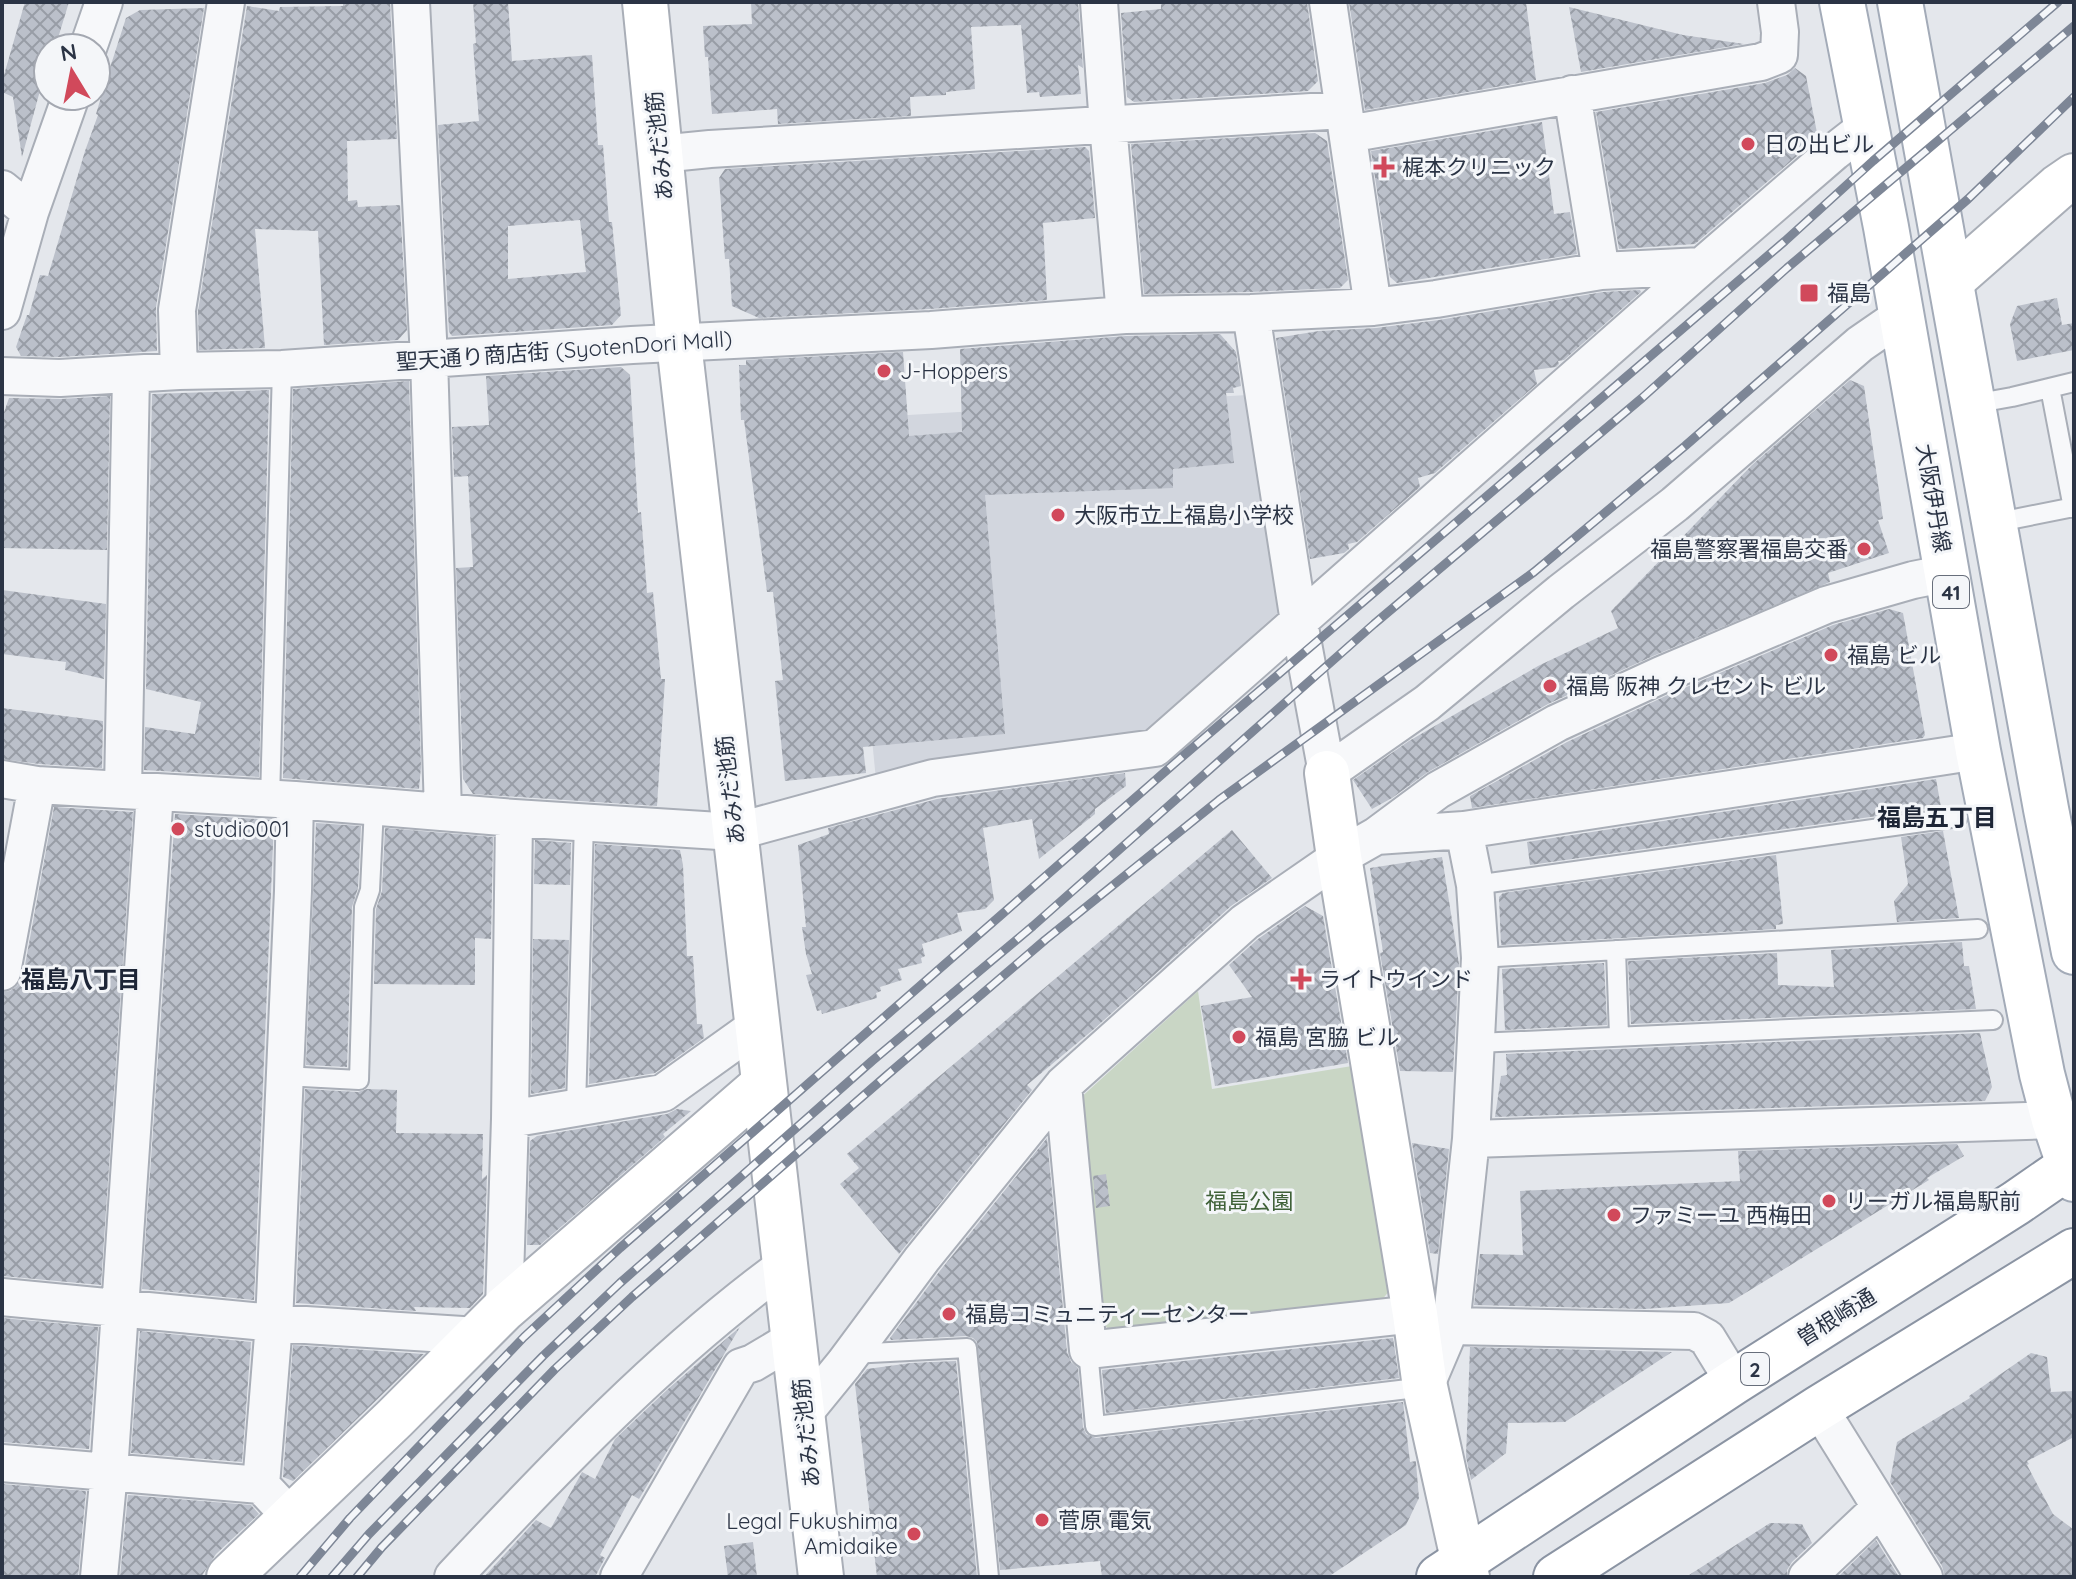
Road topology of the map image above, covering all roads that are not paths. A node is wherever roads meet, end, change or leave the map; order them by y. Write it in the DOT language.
graph roads {
  1 [pos="104,2"];
  2 [pos="226,2"];
  3 [pos="411,2"];
  4 [pos="645,2"];
  5 [pos="1099,2"];
  6 [pos="1328,2"];
  7 [pos="1776,2"];
  8 [pos="1842,2"];
  9 [pos="1900,2"];
  10 [pos="94,32"];
  11 [pos="1572,94"];
  12 [pos="65,112"];
  13 [pos="1346,122"];
  14 [pos="1108,125"];
  15 [pos="1866,127"];
  16 [pos="660,154"];
  17 [pos="2074,176"];
  18 [pos="2,189"];
  19 [pos="30,212"];
  20 [pos="1702,266"];
  21 [pos="1601,271"];
  22 [pos="1951,281"];
  23 [pos="1373,307"];
  24 [pos="2,311"];
  25 [pos="1251,313"];
  26 [pos="1125,315"];
  27 [pos="1902,315"];
  28 [pos="679,343"];
  29 [pos="429,358"];
  30 [pos="282,369"];
  31 [pos="179,371"];
  32 [pos="131,375"];
  33 [pos="2,376"];
  34 [pos="2074,382"];
  35 [pos="2050,388"];
  36 [pos="1973,404"];
  37 [pos="2074,507"];
  38 [pos="1994,523"];
  39 [pos="1948,573"];
  40 [pos="1299,622"];
  41 [pos="1978,751"];
  42 [pos="1327,773"];
  43 [pos="2,779"];
  44 [pos="37,785"];
  45 [pos="139,791"];
  46 [pos="282,800"];
  47 [pos="2060,805"];
  48 [pos="374,807"];
  49 [pos="443,812"];
  50 [pos="1958,817"];
  51 [pos="514,818"];
  52 [pos="584,822"];
  53 [pos="1464,830"];
  54 [pos="735,832"];
  55 [pos="1357,846"];
  56 [pos="1475,885"];
  57 [pos="1978,929"];
  58 [pos="1616,950"];
  59 [pos="2074,952"];
  60 [pos="1480,958"];
  61 [pos="2,972"];
  62 [pos="1993,1020"];
  63 [pos="758,1025"];
  64 [pos="1619,1036"];
  65 [pos="1477,1043"];
  66 [pos="284,1076"];
  67 [pos="764,1084"];
  68 [pos="1063,1085"];
  69 [pos="576,1108"];
  70 [pos="510,1119"];
  71 [pos="2054,1120"];
  72 [pos="1471,1139"];
  73 [pos="2073,1170"];
  74 [pos="2074,1251"];
  75 [pos="785,1265"];
  76 [pos="2,1297"];
  77 [pos="118,1309"];
  78 [pos="1433,1320"];
  79 [pos="274,1323"];
  80 [pos="491,1323"];
  81 [pos="795,1338"];
  82 [pos="1088,1350"];
  83 [pos="851,1354"];
  84 [pos="1734,1382"];
  85 [pos="1425,1387"];
  86 [pos="1819,1408"];
  87 [pos="804,1413"];
  88 [pos="2,1463"];
  89 [pos="109,1472"];
  90 [pos="261,1485"];
  91 [pos="1880,1508"];
  92 [pos="291,1516"];
  93 [pos="1456,1571"];
  94 [pos="99,1577"];
  95 [pos="229,1577"];
  96 [pos="453,1577"];
  97 [pos="619,1577"];
  98 [pos="821,1577"];
  99 [pos="989,1577"];
  100 [pos="1556,1577"];
  101 [pos="1807,1577"];
  102 [pos="1924,1577"];
  1 -- 10 [label="street"];
  2 -- 31 [label="street"];
  3 -- 29 [label="street"];
  4 -- 16 [label="main road, あみだ池筋"];
  5 -- 14 [label="street"];
  6 -- 13 [label="street"];
  7 -- 11 [label="street"];
  8 -- 15 [label="main road, 大阪伊丹線 / 41"];
  9 -- 22 [label="main road"];
  11 -- 13 [label="street"];
  11 -- 21 [label="street"];
  12 -- 19 [label="street"];
  13 -- 14 [label="street"];
  13 -- 23 [label="street"];
  14 -- 16 [label="street"];
  14 -- 26 [label="street"];
  15 -- 20 [label="street"];
  15 -- 27 [label="main road, 大阪伊丹線 / 41"];
  16 -- 28 [label="main road, あみだ池筋"];
  17 -- 22 [label="main road"];
  18 -- 19 [label="street"];
  19 -- 24 [label="street"];
  20 -- 21 [label="street"];
  20 -- 40 [label="street"];
  21 -- 23 [label="street"];
  22 -- 36 [label="main road"];
  23 -- 25 [label="street"];
  25 -- 26 [label="street, 聖天通り商店街 (SyotenDori Mall)"];
  25 -- 40 [label="street"];
  26 -- 28 [label="street, 聖天通り商店街 (SyotenDori Mall)"];
  27 -- 39 [label="main road, 大阪伊丹線 / 41"];
  27 -- 42 [label="street"];
  28 -- 29 [label="street, 聖天通り商店街 (SyotenDori Mall)"];
  28 -- 54 [label="main road, あみだ池筋"];
  29 -- 30 [label="street, 聖天通り商店街 (SyotenDori Mall)"];
  29 -- 49 [label="street"];
  30 -- 31 [label="street, 聖天通り商店街 (SyotenDori Mall)"];
  30 -- 46 [label="lane"];
  31 -- 32 [label="street, 聖天通り商店街 (SyotenDori Mall)"];
  32 -- 33 [label="street, 聖天通り商店街 (SyotenDori Mall)"];
  32 -- 45 [label="street"];
  34 -- 35 [label="lane"];
  35 -- 36 [label="lane"];
  35 -- 37 [label="lane"];
  36 -- 38 [label="main road"];
  37 -- 38 [label="lane"];
  38 -- 47 [label="main road"];
  39 -- 41 [label="main road, 大阪伊丹線 / 41"];
  39 -- 55 [label="street"];
  40 -- 42 [label="street"];
  40 -- 54 [label="street"];
  41 -- 53 [label="street"];
  41 -- 71 [label="main road, 大阪伊丹線 / 41"];
  42 -- 55 [label="main road"];
  43 -- 44 [label="street"];
  44 -- 45 [label="street"];
  44 -- 61 [label="street"];
  45 -- 46 [label="street"];
  45 -- 77 [label="street"];
  46 -- 48 [label="street"];
  46 -- 66 [label="street"];
  47 -- 59 [label="main road"];
  48 -- 49 [label="street"];
  48 -- 66 [label="lane"];
  49 -- 51 [label="street"];
  50 -- 56 [label="lane"];
  51 -- 52 [label="street"];
  51 -- 70 [label="street"];
  52 -- 54 [label="street"];
  52 -- 69 [label="lane"];
  53 -- 55 [label="street"];
  53 -- 56 [label="street"];
  54 -- 63 [label="main road, あみだ池筋"];
  55 -- 68 [label="street"];
  55 -- 78 [label="main road"];
  56 -- 60 [label="street"];
  57 -- 58 [label="lane"];
  58 -- 60 [label="lane"];
  58 -- 64 [label="lane"];
  60 -- 65 [label="street"];
  62 -- 64 [label="lane"];
  63 -- 67 [label="main road, あみだ池筋"];
  63 -- 69 [label="street"];
  64 -- 65 [label="lane"];
  65 -- 72 [label="street"];
  66 -- 79 [label="street"];
  67 -- 75 [label="main road, あみだ池筋"];
  67 -- 80 [label="main road"];
  68 -- 82 [label="street"];
  68 -- 83 [label="street"];
  69 -- 70 [label="street"];
  70 -- 80 [label="street"];
  71 -- 72 [label="street"];
  71 -- 73 [label="main road, 大阪伊丹線 / 41"];
  72 -- 78 [label="street"];
  73 -- 84 [label="main road, 曽根崎通 / 2"];
  74 -- 86 [label="main road"];
  75 -- 81 [label="main road, あみだ池筋"];
  75 -- 96 [label="street"];
  76 -- 77 [label="street"];
  77 -- 79 [label="street"];
  77 -- 89 [label="street"];
  78 -- 82 [label="street"];
  78 -- 84 [label="street"];
  78 -- 85 [label="main road"];
  79 -- 80 [label="street"];
  79 -- 90 [label="street"];
  80 -- 92 [label="main road"];
  81 -- 87 [label="main road, あみだ池筋"];
  81 -- 97 [label="street"];
  82 -- 85 [label="lane"];
  83 -- 87 [label="street"];
  83 -- 99 [label="lane"];
  84 -- 93 [label="main road, 曽根崎通 / 2"];
  85 -- 93 [label="main road"];
  86 -- 91 [label="street"];
  86 -- 100 [label="main road"];
  87 -- 98 [label="main road, あみだ池筋"];
  88 -- 89 [label="street"];
  89 -- 90 [label="street"];
  89 -- 94 [label="street"];
  90 -- 92 [label="street"];
  91 -- 101 [label="street"];
  91 -- 102 [label="street"];
  92 -- 95 [label="main road"];
}
